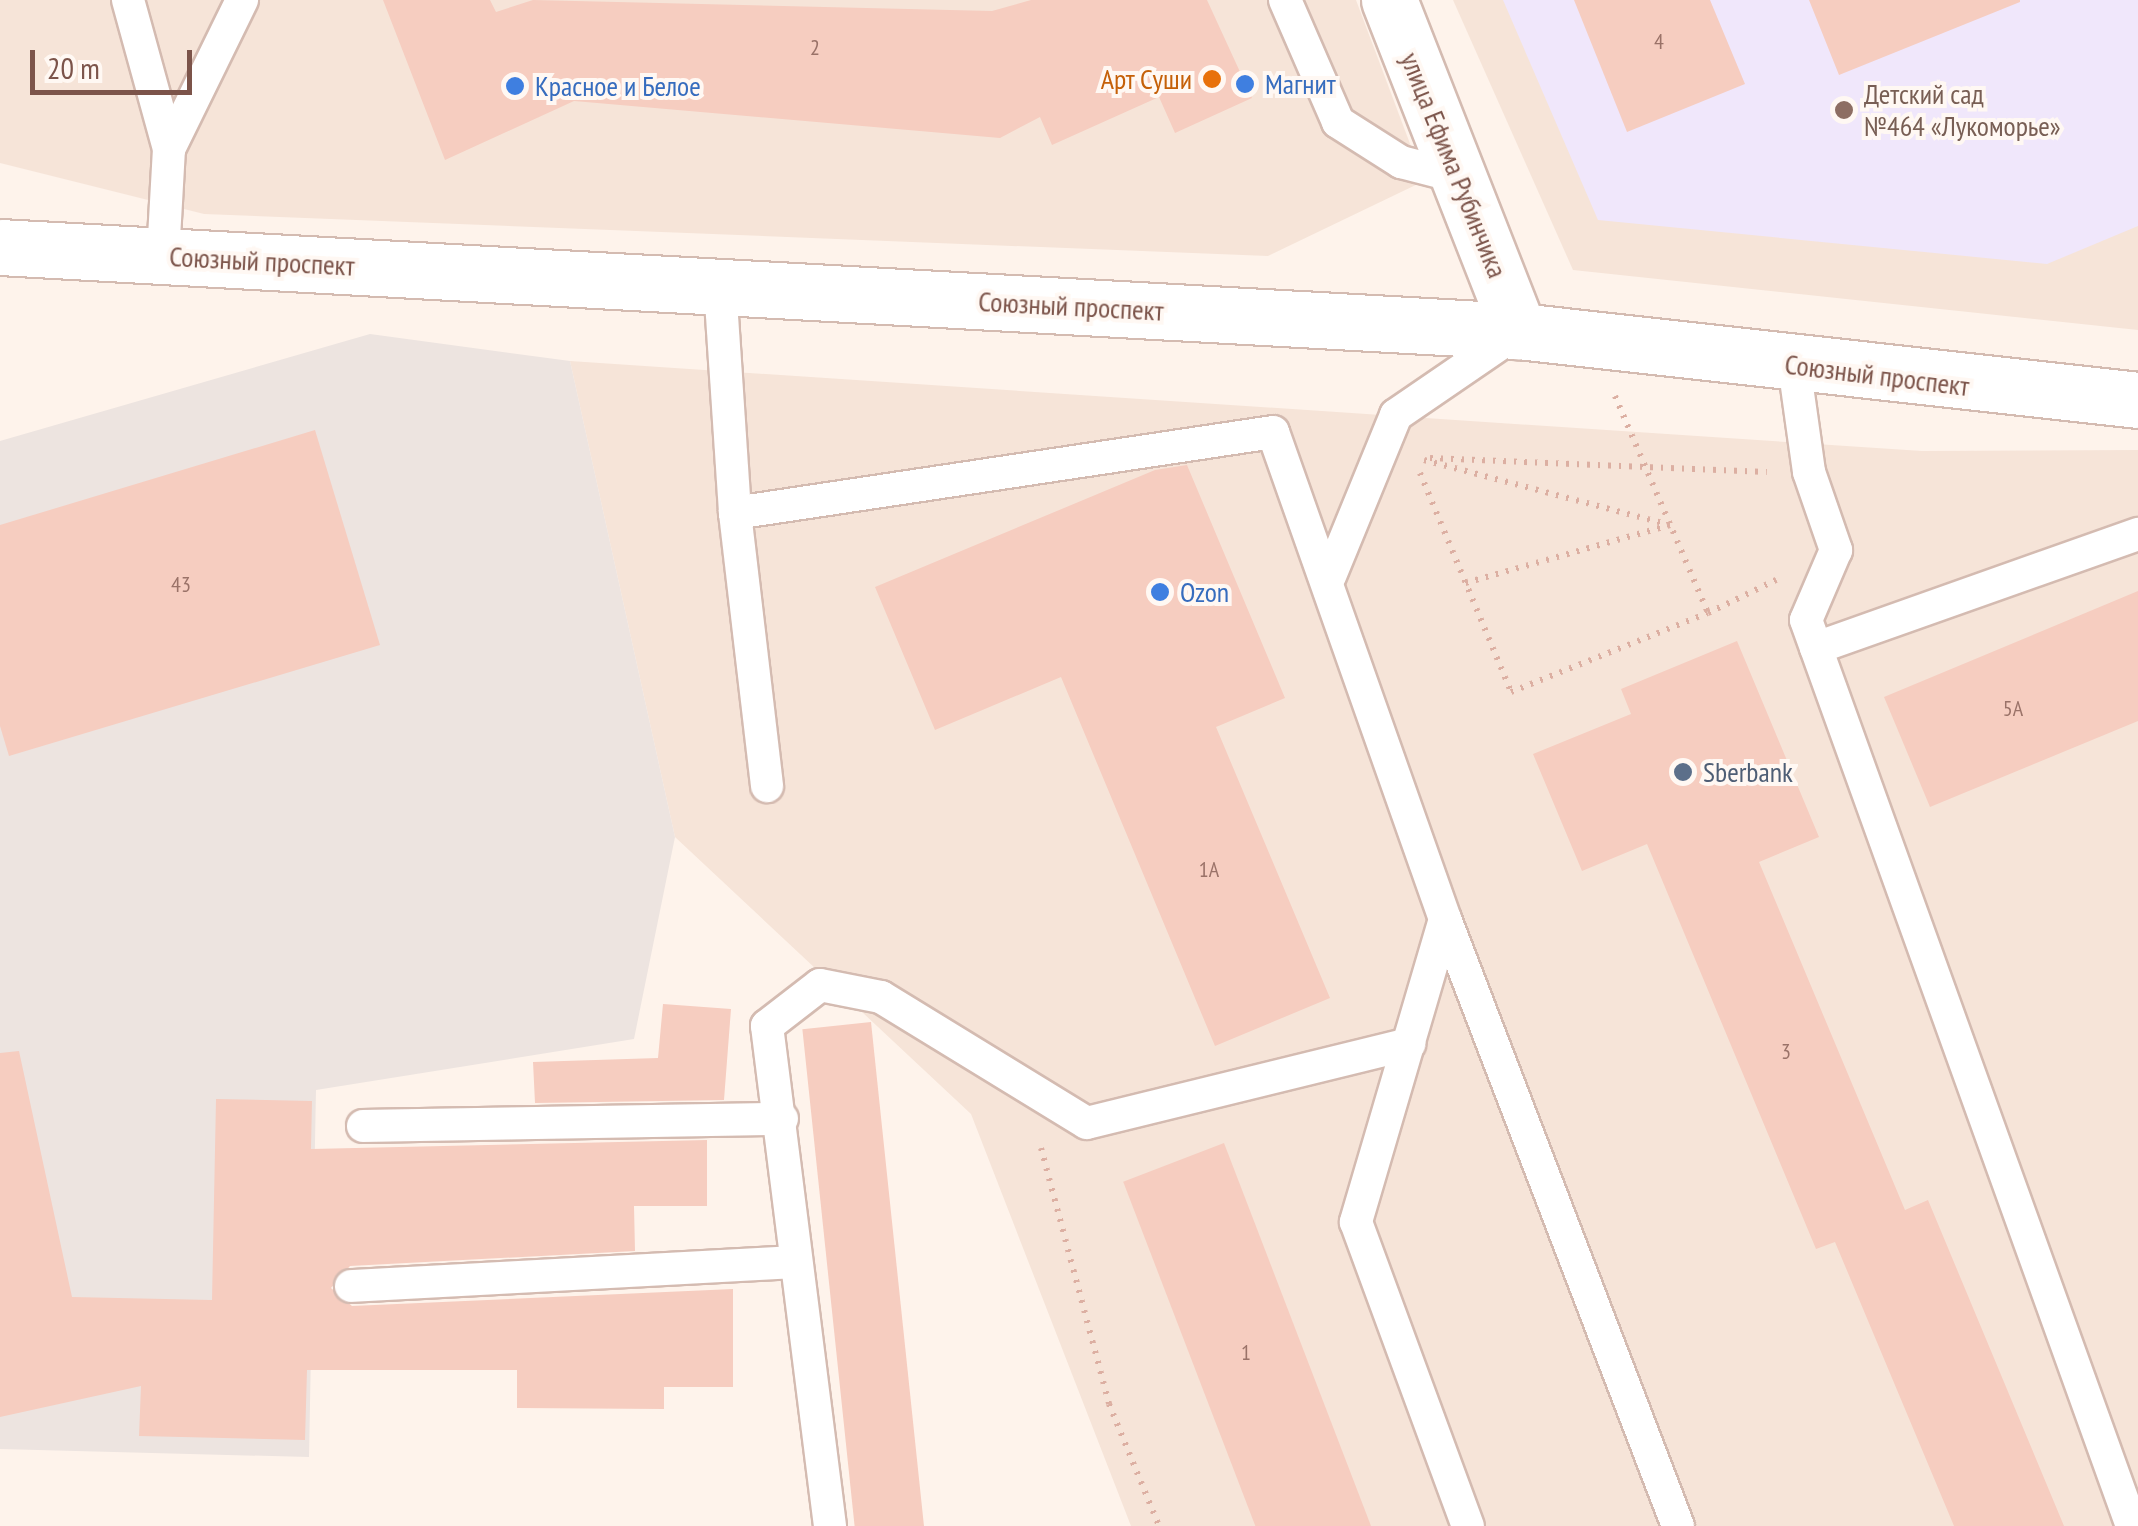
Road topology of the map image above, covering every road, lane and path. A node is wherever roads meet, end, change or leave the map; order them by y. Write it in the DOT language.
graph roads {
  1 [pos="128,0"];
  2 [pos="242,0"];
  3 [pos="1285,0"];
  4 [pos="1389,0"];
  5 [pos="169,149"];
  6 [pos="1459,177"];
  7 [pos="0,247"];
  8 [pos="163,256"];
  9 [pos="720,286"];
  10 [pos="1519,331"];
  11 [pos="1590,340"];
  12 [pos="1794,365"];
  13 [pos="2138,400"];
  14 [pos="1413,457"];
  15 [pos="1647,470"];
  16 [pos="1809,472"];
  17 [pos="735,513"];
  18 [pos="1670,524"];
  19 [pos="2138,534"];
  20 [pos="1836,550"];
  21 [pos="1330,576"];
  22 [pos="1465,583"];
  23 [pos="1708,613"];
  24 [pos="1816,648"];
  25 [pos="767,786"];
  26 [pos="1446,919"];
  27 [pos="1408,1044"];
  28 [pos="1024,1084"];
  29 [pos="782,1119"];
  30 [pos="363,1126"];
  31 [pos="793,1262"];
  32 [pos="351,1286"];
  33 [pos="830,1526"];
  34 [pos="1159,1526"];
  35 [pos="1468,1526"];
  36 [pos="1678,1526"];
  37 [pos="2132,1526"];
  1 -- 5 [label="lane"];
  2 -- 5 [label="lane"];
  3 -- 6 [label="lane"];
  4 -- 6 [label="street, улица Ефима Рубинчика"];
  5 -- 8 [label="lane"];
  6 -- 10 [label="street, улица Ефима Рубинчика"];
  7 -- 8 [label="street, Союзный проспект"];
  8 -- 9 [label="street, Союзный проспект"];
  9 -- 10 [label="street, Союзный проспект"];
  9 -- 17 [label="lane"];
  10 -- 11 [label="street, Союзный проспект"];
  10 -- 21 [label="lane"];
  11 -- 12 [label="street, Союзный проспект"];
  11 -- 15 [label="path"];
  12 -- 13 [label="street, Союзный проспект"];
  12 -- 16 [label="lane"];
  14 -- 15 [label="path"];
  14 -- 18 [label="path"];
  14 -- 22 [label="path"];
  15 -- 16 [label="path"];
  15 -- 18 [label="path"];
  16 -- 20 [label="lane"];
  17 -- 21 [label="lane"];
  17 -- 25 [label="lane"];
  18 -- 22 [label="path"];
  18 -- 23 [label="path"];
  19 -- 24 [label="lane"];
  20 -- 23 [label="path"];
  20 -- 24 [label="lane"];
  21 -- 26 [label="lane"];
  22 -- 23 [label="path"];
  24 -- 37 [label="lane"];
  26 -- 27 [label="lane"];
  26 -- 36 [label="lane"];
  27 -- 28 [label="lane"];
  27 -- 35 [label="lane"];
  28 -- 29 [label="lane"];
  28 -- 34 [label="path"];
  29 -- 30 [label="lane"];
  29 -- 31 [label="lane"];
  31 -- 32 [label="lane"];
  31 -- 33 [label="lane"];
}
